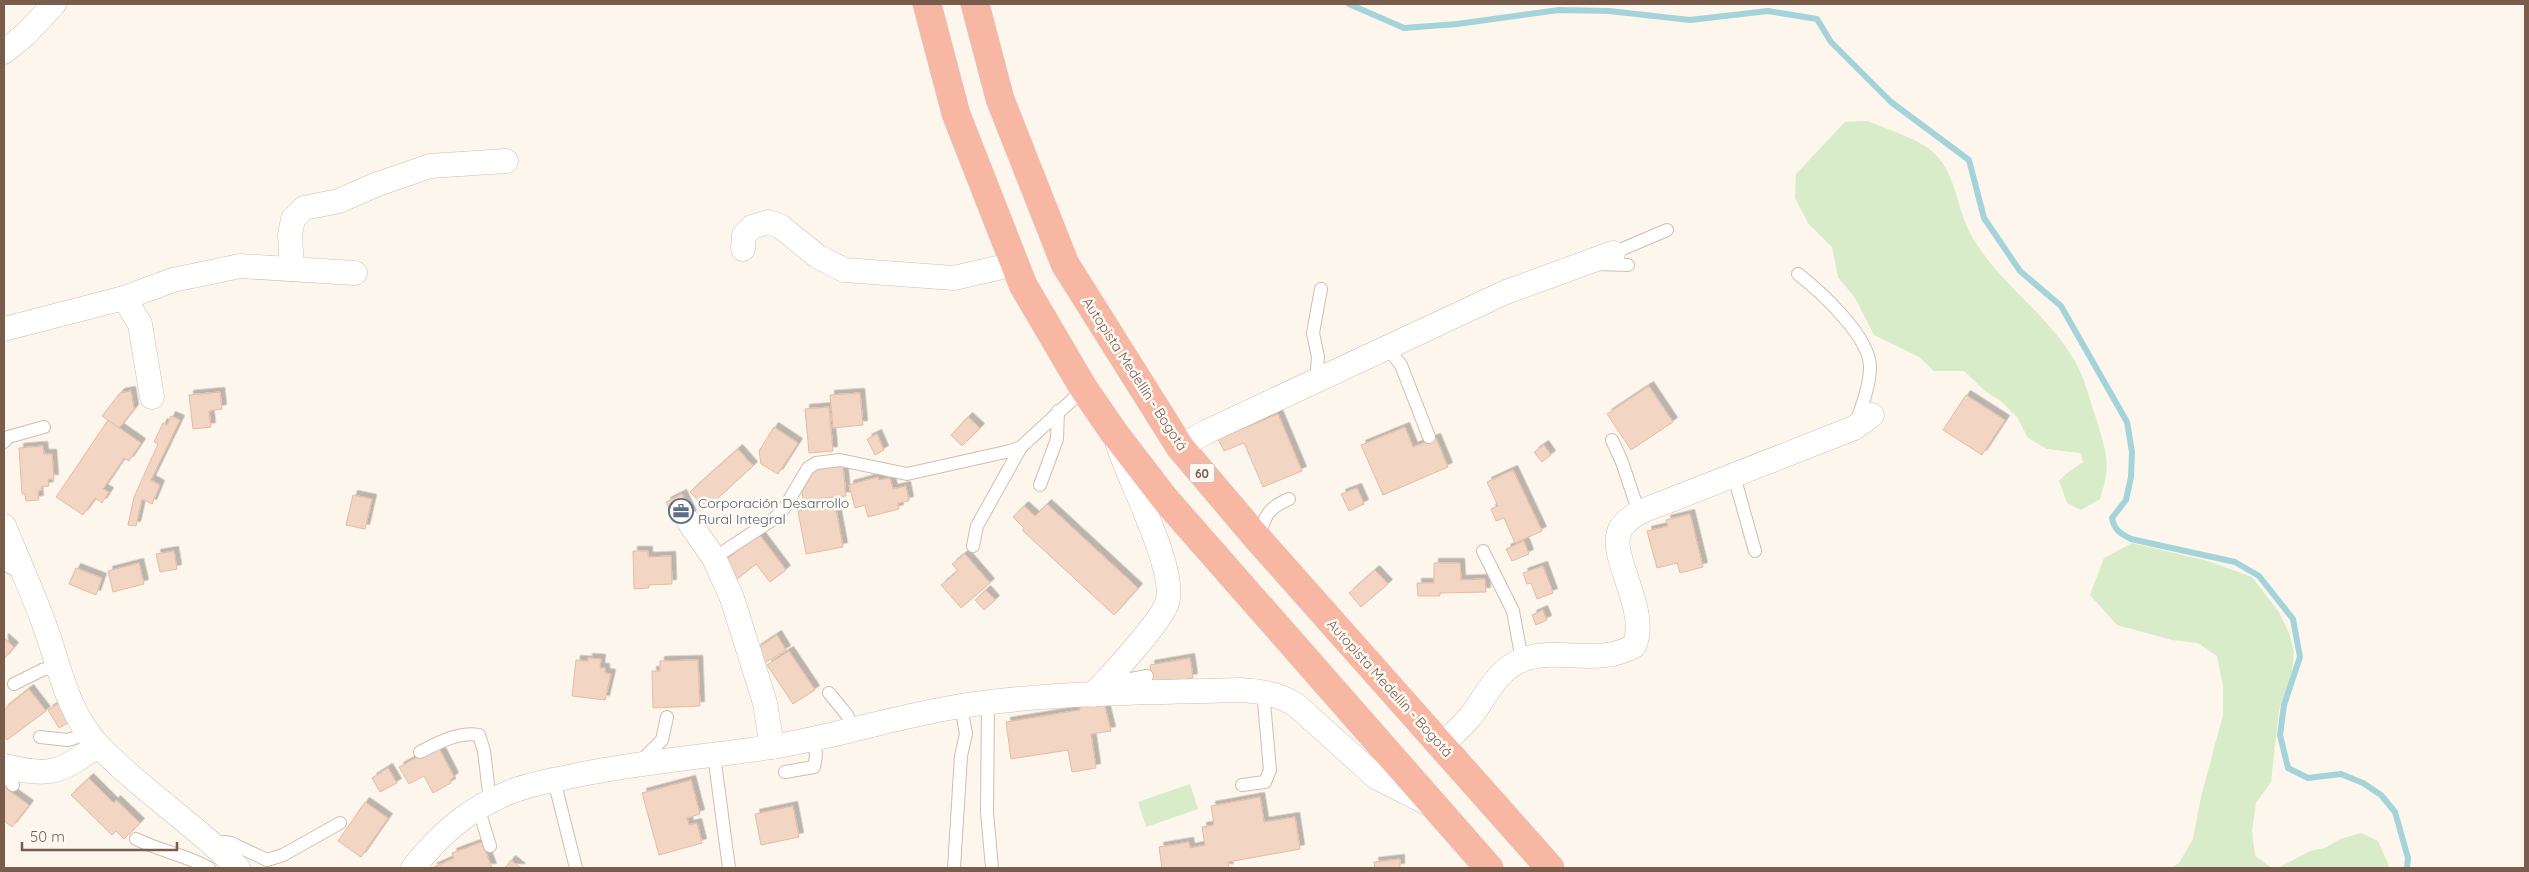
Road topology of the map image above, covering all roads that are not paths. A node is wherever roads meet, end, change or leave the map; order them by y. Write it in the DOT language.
graph roads {
  1 [pos="927,4"];
  2 [pos="975,4"];
  3 [pos="51,5"];
  4 [pos="4,52"];
  5 [pos="506,161"];
  6 [pos="1666,230"];
  7 [pos="743,249"];
  8 [pos="1611,259"];
  9 [pos="1015,264"];
  10 [pos="292,269"];
  11 [pos="355,273"];
  12 [pos="1798,274"];
  13 [pos="1321,289"];
  14 [pos="124,298"];
  15 [pos="4,329"];
  16 [pos="1387,347"];
  17 [pos="1316,381"];
  18 [pos="1084,389"];
  19 [pos="152,397"];
  20 [pos="1058,411"];
  21 [pos="1863,422"];
  22 [pos="44,427"];
  23 [pos="1115,434"];
  24 [pos="1428,437"];
  25 [pos="1612,440"];
  26 [pos="4,442"];
  27 [pos="1021,447"];
  28 [pos="1180,447"];
  29 [pos="1734,476"];
  30 [pos="1040,485"];
  31 [pos="1289,499"];
  32 [pos="1639,513"];
  33 [pos="689,522"];
  34 [pos="4,526"];
  35 [pos="1258,539"];
  36 [pos="972,546"];
  37 [pos="1484,551"];
  38 [pos="1755,551"];
  39 [pos="714,558"];
  40 [pos="13,566"];
  41 [pos="1522,660"];
  42 [pos="56,666"];
  43 [pos="1147,676"];
  44 [pos="14,684"];
  45 [pos="1100,687"];
  46 [pos="1263,691"];
  47 [pos="829,694"];
  48 [pos="988,703"];
  49 [pos="961,706"];
  50 [pos="667,717"];
  51 [pos="853,730"];
  52 [pos="40,737"];
  53 [pos="93,739"];
  54 [pos="815,739"];
  55 [pos="1441,746"];
  56 [pos="772,747"];
  57 [pos="420,752"];
  58 [pos="714,755"];
  59 [pos="637,765"];
  60 [pos="785,772"];
  61 [pos="9,773"];
  62 [pos="554,780"];
  63 [pos="1242,785"];
  64 [pos="484,804"];
  65 [pos="1435,807"];
  66 [pos="340,824"];
  67 [pos="136,839"];
  68 [pos="1463,841"];
  69 [pos="490,846"];
  70 [pos="212,857"];
  71 [pos="238,868"];
  72 [pos="412,868"];
  73 [pos="576,868"];
  74 [pos="730,868"];
  75 [pos="954,868"];
  76 [pos="992,868"];
  77 [pos="1471,868"];
  78 [pos="1489,868"];
  79 [pos="1550,868"];
  1 -- 9 [label="highway"];
  2 -- 28 [label="highway, Autopista Medellín - Bogotá / 60"];
  3 -- 4 [label="street"];
  5 -- 10 [label="street"];
  6 -- 8 [label="lane"];
  7 -- 9 [label="street"];
  8 -- 16 [label="street"];
  9 -- 18 [label="highway"];
  10 -- 11 [label="street"];
  10 -- 14 [label="street"];
  12 -- 21 [label="lane"];
  13 -- 17 [label="lane"];
  14 -- 15 [label="street"];
  14 -- 19 [label="street"];
  16 -- 17 [label="street"];
  16 -- 24 [label="lane"];
  17 -- 28 [label="street"];
  18 -- 20 [label="lane"];
  18 -- 23 [label="highway"];
  20 -- 27 [label="lane"];
  20 -- 30 [label="lane"];
  21 -- 29 [label="street"];
  22 -- 26 [label="lane"];
  23 -- 45 [label="street"];
  23 -- 65 [label="highway"];
  25 -- 32 [label="lane"];
  27 -- 36 [label="lane"];
  27 -- 39 [label="lane"];
  28 -- 35 [label="highway, Autopista Medellín - Bogotá / 60"];
  29 -- 32 [label="street"];
  29 -- 38 [label="lane"];
  31 -- 35 [label="lane"];
  32 -- 41 [label="street"];
  33 -- 39 [label="street"];
  34 -- 40 [label="street"];
  35 -- 55 [label="highway, Autopista Medellín - Bogotá / 60"];
  37 -- 41 [label="lane"];
  39 -- 56 [label="street"];
  40 -- 42 [label="street"];
  41 -- 55 [label="street"];
  42 -- 44 [label="lane"];
  42 -- 53 [label="street"];
  43 -- 45 [label="lane"];
  45 -- 46 [label="street"];
  45 -- 48 [label="street"];
  46 -- 63 [label="lane"];
  46 -- 65 [label="street"];
  47 -- 51 [label="lane"];
  48 -- 49 [label="street"];
  48 -- 76 [label="lane"];
  49 -- 51 [label="street"];
  49 -- 75 [label="lane"];
  50 -- 59 [label="lane"];
  51 -- 54 [label="street"];
  52 -- 53 [label="lane"];
  53 -- 61 [label="street"];
  53 -- 70 [label="street"];
  54 -- 56 [label="street"];
  54 -- 60 [label="lane"];
  55 -- 79 [label="highway, Autopista Medellín - Bogotá / 60"];
  56 -- 58 [label="street"];
  57 -- 64 [label="lane"];
  58 -- 59 [label="street"];
  58 -- 74 [label="lane"];
  59 -- 62 [label="street"];
  62 -- 64 [label="street"];
  62 -- 73 [label="lane"];
  64 -- 69 [label="lane"];
  64 -- 72 [label="street"];
  65 -- 68 [label="highway"];
  66 -- 70 [label="lane"];
  67 -- 70 [label="lane"];
  68 -- 77 [label="lane"];
  68 -- 78 [label="highway"];
  70 -- 71 [label="street"];
}
